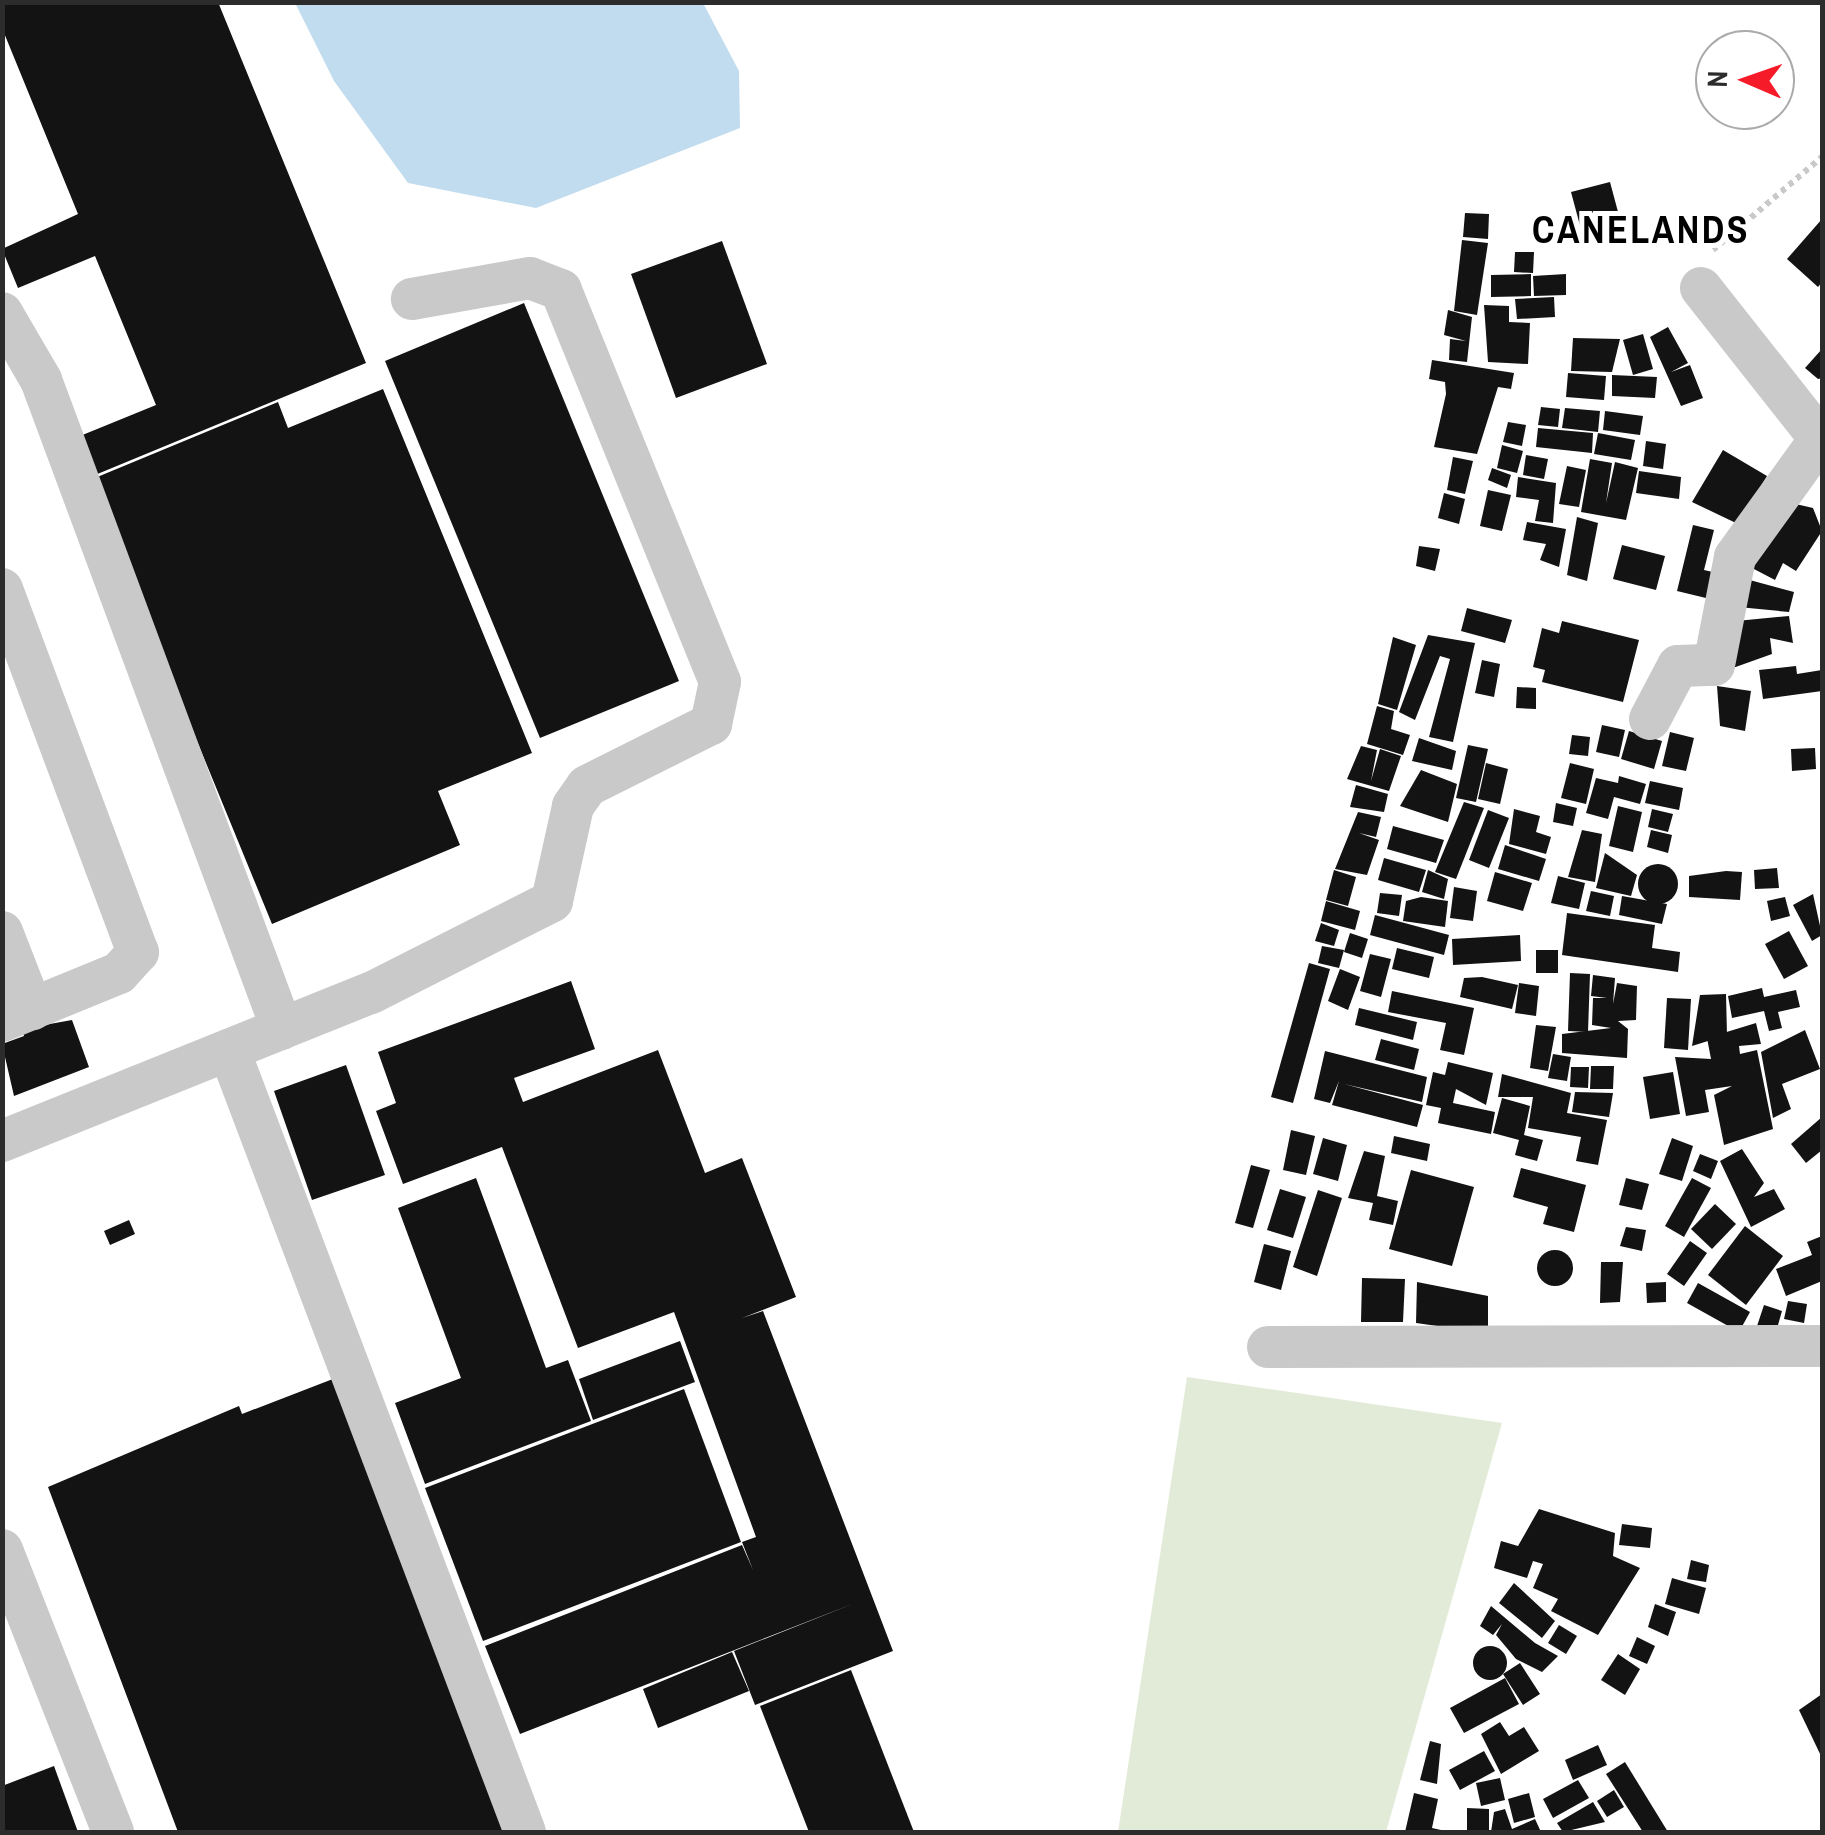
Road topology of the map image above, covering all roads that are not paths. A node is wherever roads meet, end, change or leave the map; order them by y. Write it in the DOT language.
graph roads {
  1 [pos="1701,288"];
  2 [pos="412,300"];
  3 [pos="2,314"];
  4 [pos="1822,440"];
  5 [pos="2,589"];
  6 [pos="1650,719"];
  7 [pos="2,932"];
  8 [pos="17,1015"];
  9 [pos="282,1029"];
  10 [pos="228,1050"];
  11 [pos="2,1141"];
  12 [pos="1805,1346"];
  13 [pos="1268,1347"];
  14 [pos="2,1550"];
  15 [pos="112,1832"];
  16 [pos="525,1832"];
  1 -- 4 [label="street"];
  2 -- 9 [label="street"];
  3 -- 9 [label="street"];
  4 -- 6 [label="street"];
  5 -- 8 [label="street"];
  7 -- 8 [label="street"];
  9 -- 10 [label="street"];
  10 -- 11 [label="street"];
  10 -- 16 [label="street"];
  12 -- 13 [label="street"];
  14 -- 15 [label="street"];
}
